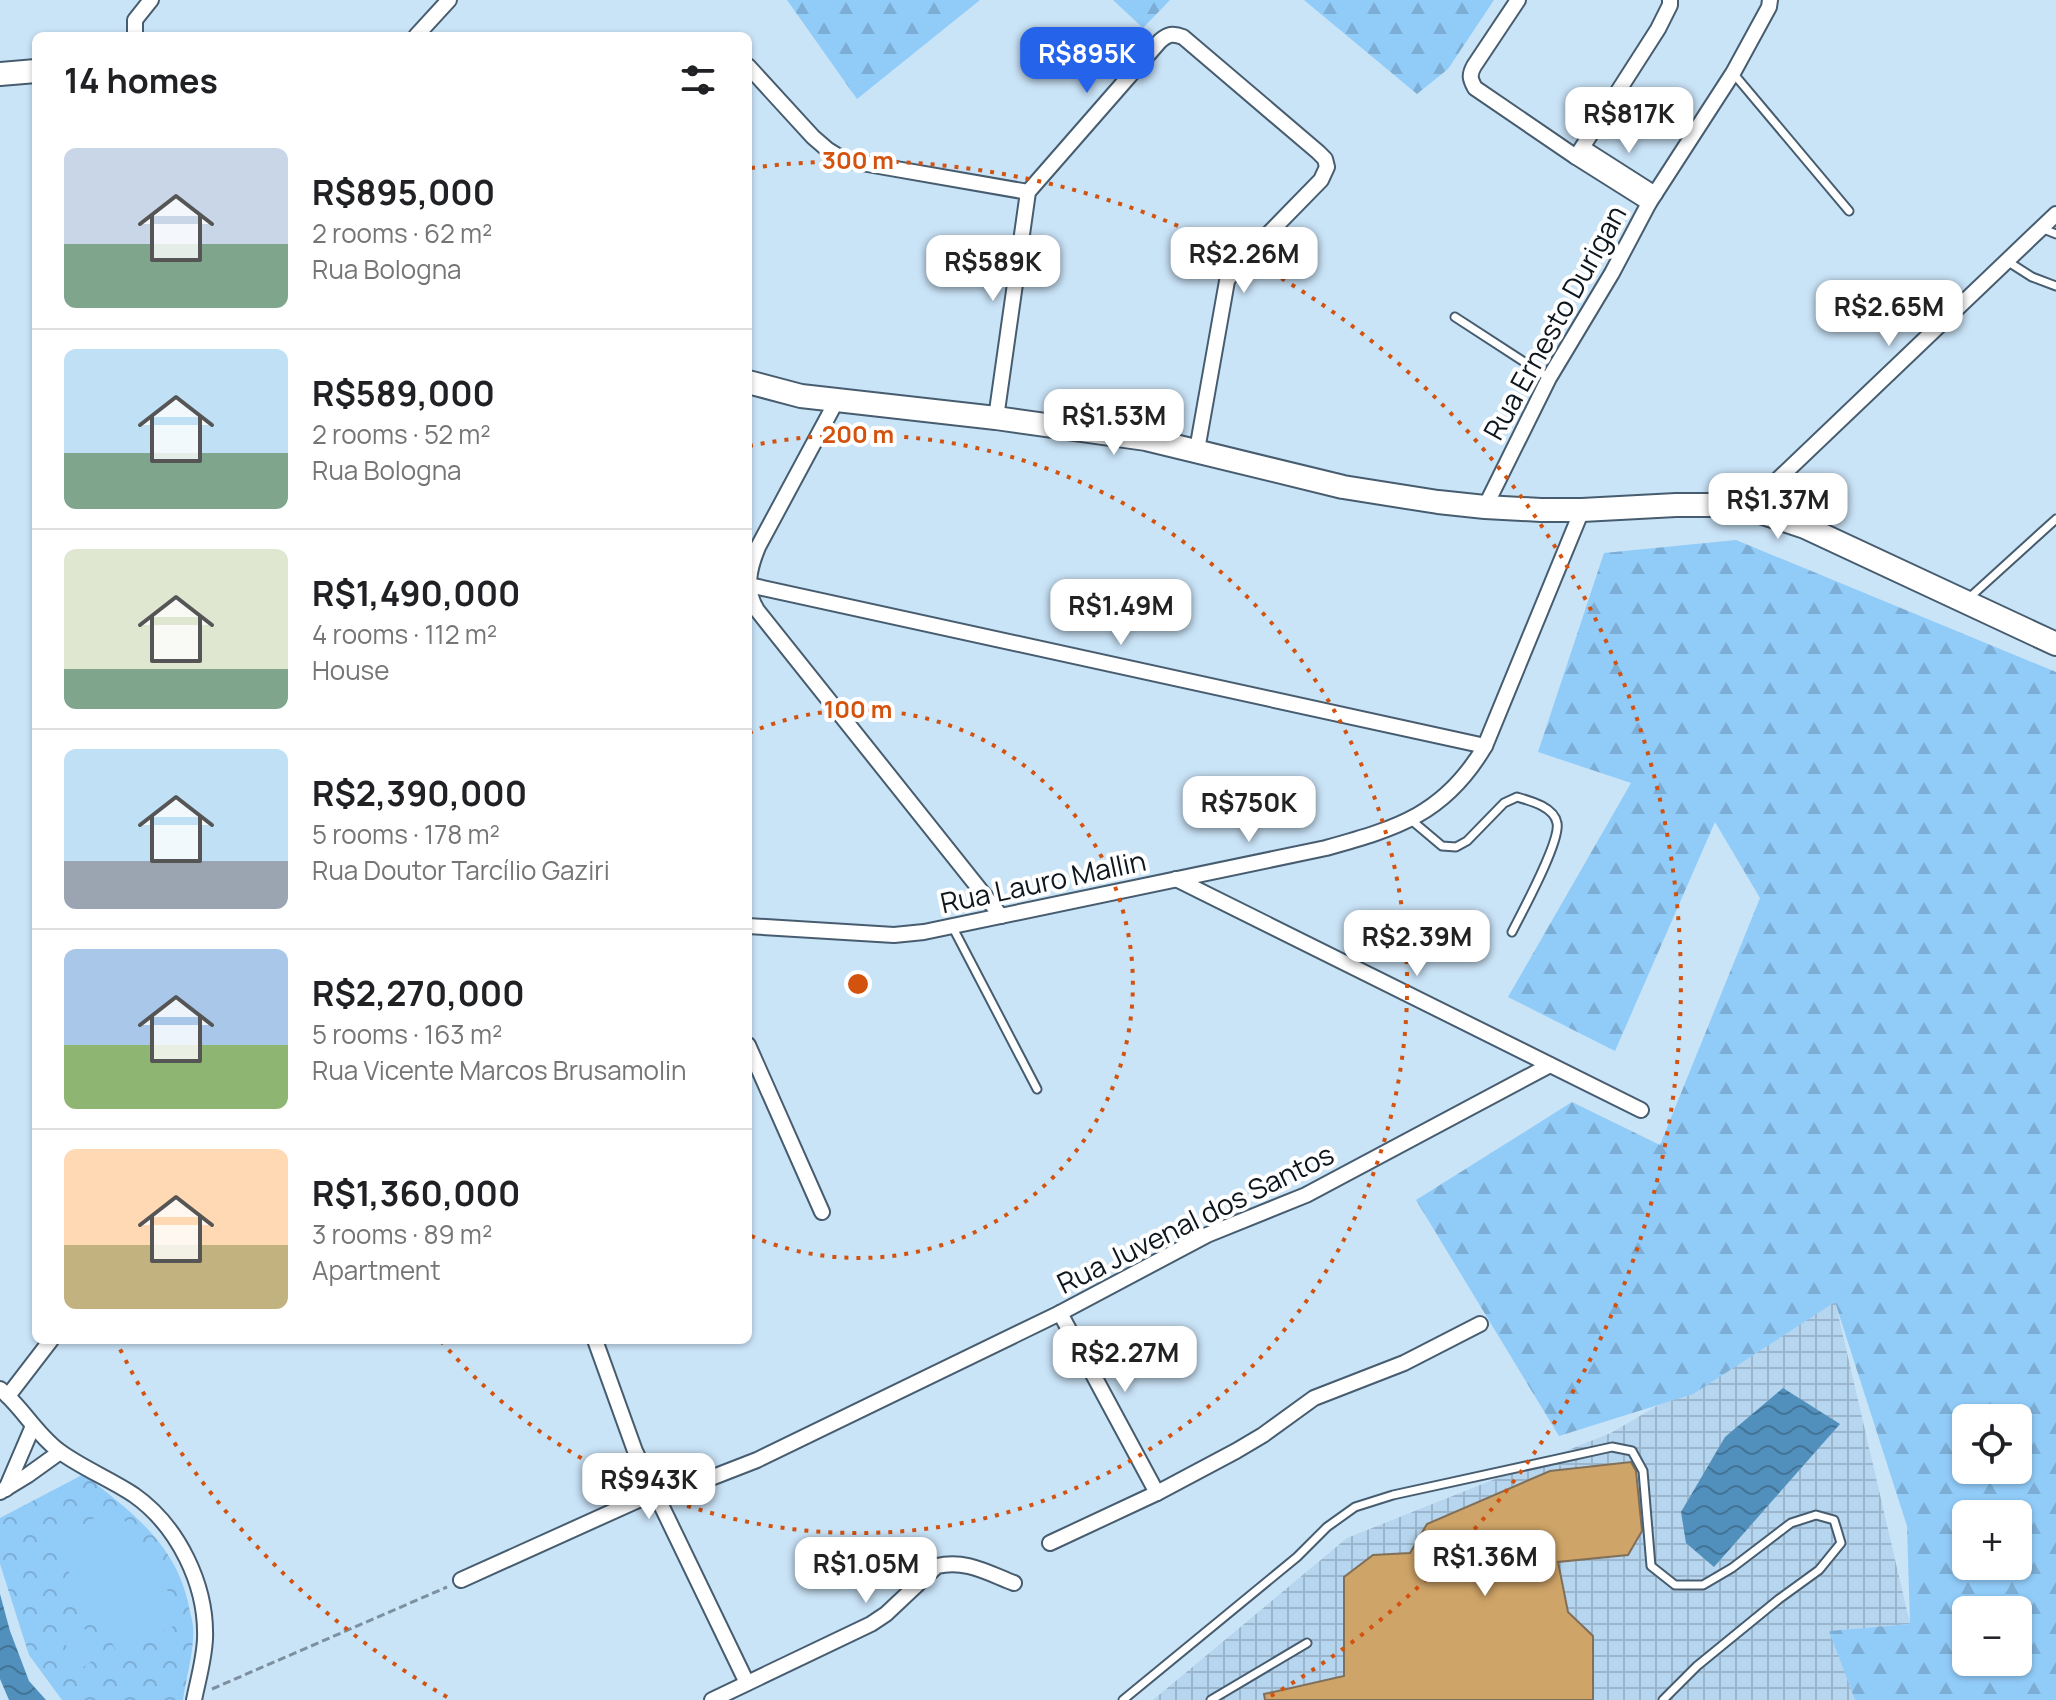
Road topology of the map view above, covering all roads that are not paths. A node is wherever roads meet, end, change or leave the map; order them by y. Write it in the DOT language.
graph roads {
  1 [pos="151,0"];
  2 [pos="449,0"];
  3 [pos="1518,0"];
  4 [pos="1670,0"];
  5 [pos="1770,0"];
  6 [pos="135,32"];
  7 [pos="420,32"];
  8 [pos="752,70"];
  9 [pos="32,71"];
  10 [pos="1733,73"];
  11 [pos="0,74"];
  12 [pos="1580,152"];
  13 [pos="1028,192"];
  14 [pos="1652,198"];
  15 [pos="1849,211"];
  16 [pos="2056,214"];
  17 [pos="2041,228"];
  18 [pos="2056,234"];
  19 [pos="2007,261"];
  20 [pos="2056,286"];
  21 [pos="1455,317"];
  22 [pos="1549,378"];
  23 [pos="752,383"];
  24 [pos="837,400"];
  25 [pos="996,418"];
  26 [pos="1197,450"];
  27 [pos="1485,507"];
  28 [pos="1748,508"];
  29 [pos="1582,510"];
  30 [pos="2056,519"];
  31 [pos="752,566"];
  32 [pos="752,586"];
  33 [pos="752,602"];
  34 [pos="1966,602"];
  35 [pos="2056,644"];
  36 [pos="1485,746"];
  37 [pos="1410,819"];
  38 [pos="1176,879"];
  39 [pos="1001,916"];
  40 [pos="752,926"];
  41 [pos="952,926"];
  42 [pos="1512,932"];
  43 [pos="752,1054"];
  44 [pos="1550,1065"];
  45 [pos="1037,1089"];
  46 [pos="1641,1110"];
  47 [pos="822,1212"];
  48 [pos="1060,1313"];
  49 [pos="1480,1324"];
  50 [pos="47,1344"];
  51 [pos="596,1344"];
  52 [pos="4,1392"];
  53 [pos="33,1426"];
  54 [pos="60,1452"];
  55 [pos="3,1490"];
  56 [pos="656,1492"];
  57 [pos="1157,1493"];
  58 [pos="1050,1543"];
  59 [pos="461,1580"];
  60 [pos="1014,1583"];
  61 [pos="1307,1643"];
  62 [pos="747,1683"];
  63 [pos="194,1698"];
  64 [pos="712,1700"];
  65 [pos="1123,1700"];
  66 [pos="1211,1700"];
  67 [pos="1663,1700"];
  1 -- 6 [label="street"];
  2 -- 7 [label="street"];
  3 -- 12 [label="street"];
  4 -- 12 [label="street"];
  5 -- 10 [label="street, Rua Ernesto Durigan"];
  8 -- 13 [label="street"];
  9 -- 11 [label="street"];
  10 -- 14 [label="street, Rua Ernesto Durigan"];
  10 -- 15 [label="lane"];
  12 -- 14 [label="street"];
  13 -- 25 [label="street"];
  13 -- 26 [label="street"];
  14 -- 22 [label="street, Rua Ernesto Durigan"];
  16 -- 17 [label="street"];
  17 -- 18 [label="lane"];
  17 -- 19 [label="street"];
  19 -- 20 [label="lane"];
  19 -- 28 [label="street"];
  21 -- 22 [label="lane"];
  22 -- 27 [label="street, Rua Ernesto Durigan"];
  23 -- 24 [label="street"];
  24 -- 25 [label="street"];
  24 -- 31 [label="street"];
  25 -- 26 [label="street"];
  26 -- 27 [label="street"];
  27 -- 29 [label="street"];
  28 -- 29 [label="street"];
  28 -- 34 [label="street"];
  29 -- 36 [label="street, Rua Lauro Mallin"];
  30 -- 34 [label="lane"];
  32 -- 36 [label="street"];
  33 -- 39 [label="street"];
  34 -- 35 [label="street"];
  36 -- 37 [label="street, Rua Lauro Mallin"];
  37 -- 38 [label="street, Rua Lauro Mallin"];
  37 -- 42 [label="lane"];
  38 -- 39 [label="street, Rua Lauro Mallin"];
  38 -- 44 [label="street"];
  39 -- 41 [label="street, Rua Lauro Mallin"];
  40 -- 41 [label="street, Rua Lauro Mallin"];
  41 -- 45 [label="lane"];
  43 -- 47 [label="street"];
  44 -- 46 [label="street"];
  44 -- 48 [label="street, Rua Juvenal dos Santos"];
  48 -- 56 [label="street, Rua Juvenal dos Santos"];
  48 -- 57 [label="street"];
  49 -- 57 [label="street"];
  50 -- 52 [label="street"];
  51 -- 56 [label="street"];
  52 -- 53 [label="street"];
  53 -- 54 [label="street"];
  53 -- 55 [label="street"];
  54 -- 55 [label="street"];
  54 -- 63 [label="street"];
  56 -- 59 [label="street, Rua Juvenal dos Santos"];
  56 -- 62 [label="street"];
  57 -- 58 [label="street"];
  60 -- 62 [label="street"];
  61 -- 66 [label="lane"];
  62 -- 64 [label="street"];
  65 -- 67 [label="lane"];
}
